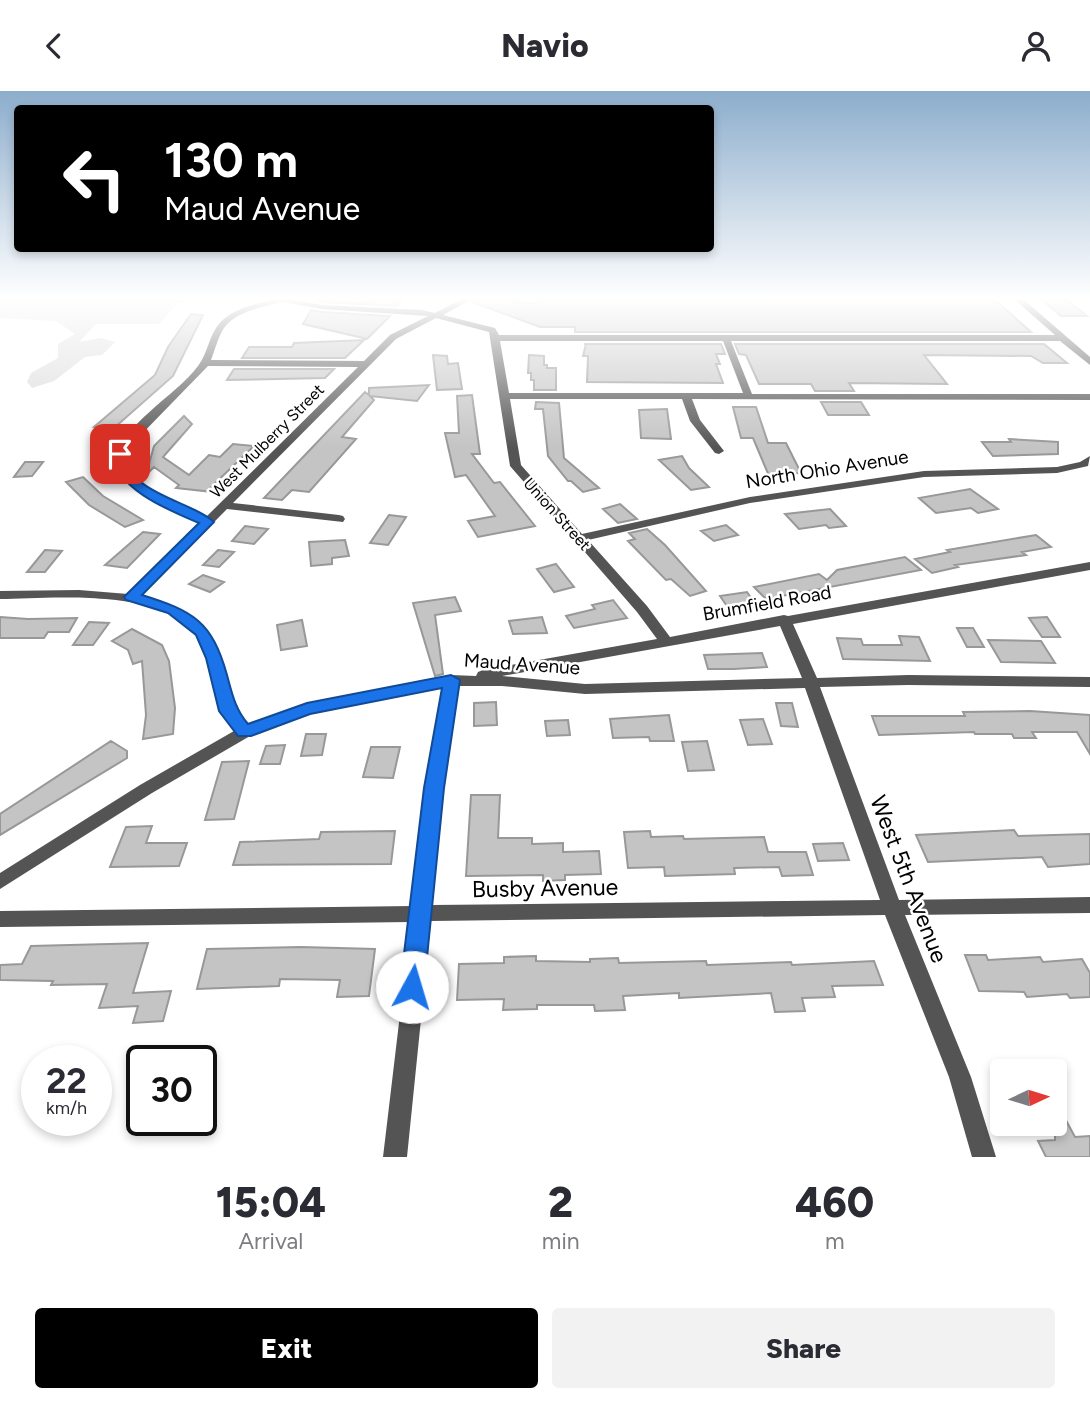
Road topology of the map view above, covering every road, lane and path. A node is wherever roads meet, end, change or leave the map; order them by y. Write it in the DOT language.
graph roads {
  1 [pos="212,349"];
  2 [pos="382,349"];
  3 [pos="497,349"];
  4 [pos="730,349"];
  5 [pos="1075,349"];
  6 [pos="1090,362"];
  7 [pos="205,363"];
  8 [pos="367,364"];
  9 [pos="748,395"];
  10 [pos="503,396"];
  11 [pos="686,397"];
  12 [pos="1090,397"];
  13 [pos="719,451"];
  14 [pos="1087,461"];
  15 [pos="225,505"];
  16 [pos="339,519"];
  17 [pos="208,522"];
  18 [pos="580,538"];
  19 [pos="1090,566"];
  20 [pos="0,595"];
  21 [pos="132,597"];
  22 [pos="784,619"];
  23 [pos="666,642"];
  24 [pos="451,680"];
  25 [pos="811,682"];
  26 [pos="1090,682"];
  27 [pos="244,732"];
  28 [pos="0,882"];
  29 [pos="891,905"];
  30 [pos="1090,905"];
  31 [pos="420,914"];
  32 [pos="0,919"];
  33 [pos="394,1157"];
  34 [pos="984,1157"];
  1 -- 7 [label="street"];
  2 -- 8 [label="street, West Mulberry Street"];
  3 -- 10 [label="street, Union Street"];
  4 -- 9 [label="street"];
  5 -- 6 [label="street"];
  7 -- 8 [label="street"];
  7 -- 17 [label="street"];
  8 -- 15 [label="street, West Mulberry Street"];
  9 -- 11 [label="street"];
  9 -- 12 [label="street"];
  10 -- 11 [label="street"];
  10 -- 18 [label="street, Union Street"];
  11 -- 13 [label="street"];
  14 -- 18 [label="street, North Ohio Avenue"];
  15 -- 16 [label="street"];
  15 -- 17 [label="street, West Mulberry Street"];
  17 -- 21 [label="street, West Mulberry Street"];
  18 -- 23 [label="street, Union Street"];
  19 -- 22 [label="street, Brumfield Road"];
  20 -- 21 [label="street"];
  21 -- 27 [label="street"];
  22 -- 23 [label="street, Brumfield Road"];
  22 -- 25 [label="street, West 5th Avenue"];
  23 -- 24 [label="street, Brumfield Road"];
  24 -- 25 [label="street, Maud Avenue"];
  24 -- 27 [label="street, Maud Avenue"];
  24 -- 31 [label="street"];
  25 -- 26 [label="street, Maud Avenue"];
  25 -- 29 [label="street, West 5th Avenue"];
  27 -- 28 [label="street, Maud Avenue"];
  29 -- 30 [label="street, Busby Avenue"];
  29 -- 31 [label="street, Busby Avenue"];
  29 -- 34 [label="street, West 5th Avenue"];
  31 -- 32 [label="street, Busby Avenue"];
  31 -- 33 [label="street"];
}
